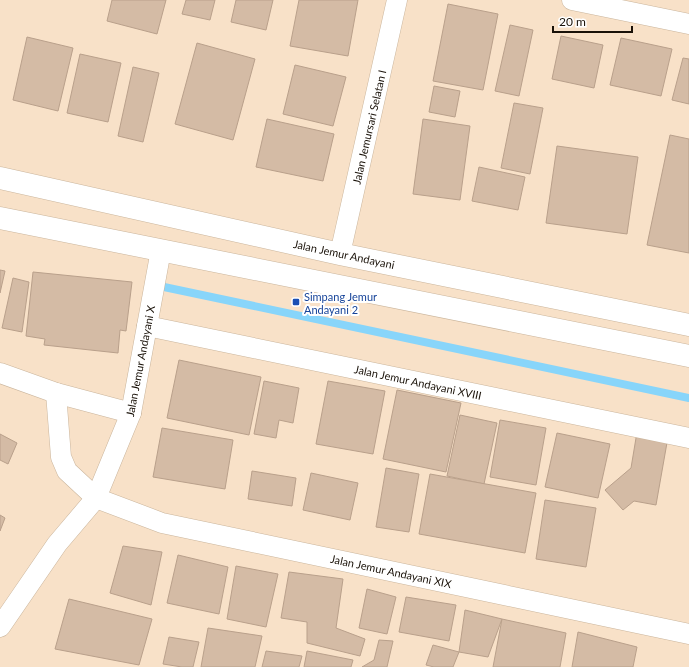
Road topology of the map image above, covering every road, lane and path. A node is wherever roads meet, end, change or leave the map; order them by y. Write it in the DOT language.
graph roads {
  1 [pos="398,0"];
  2 [pos="572,0"];
  3 [pos="688,20"];
  4 [pos="0,178"];
  5 [pos="0,218"];
  6 [pos="161,250"];
  7 [pos="340,254"];
  8 [pos="689,325"];
  9 [pos="147,326"];
  10 [pos="689,356"];
  11 [pos="0,373"];
  12 [pos="56,393"];
  13 [pos="131,413"];
  14 [pos="689,438"];
  15 [pos="96,498"];
  16 [pos="0,627"];
  17 [pos="689,634"];
  1 -- 7 [label="street, Jalan Jemursari Selatan I"];
  2 -- 3 [label="street"];
  4 -- 7 [label="main road, Jalan Jemur Andayani"];
  5 -- 6 [label="main road"];
  6 -- 9 [label="street, Jalan Jemur Andayani X"];
  6 -- 10 [label="main road"];
  7 -- 8 [label="main road, Jalan Jemur Andayani"];
  9 -- 13 [label="street, Jalan Jemur Andayani X"];
  9 -- 14 [label="street, Jalan Jemur Andayani XVIII"];
  11 -- 12 [label="street"];
  12 -- 13 [label="street"];
  12 -- 15 [label="street"];
  13 -- 15 [label="street, Jalan Jemur Andayani X"];
  15 -- 16 [label="street, Jalan Jemur Andayani X"];
  15 -- 17 [label="street, Jalan Jemur Andayani XIX"];
}
